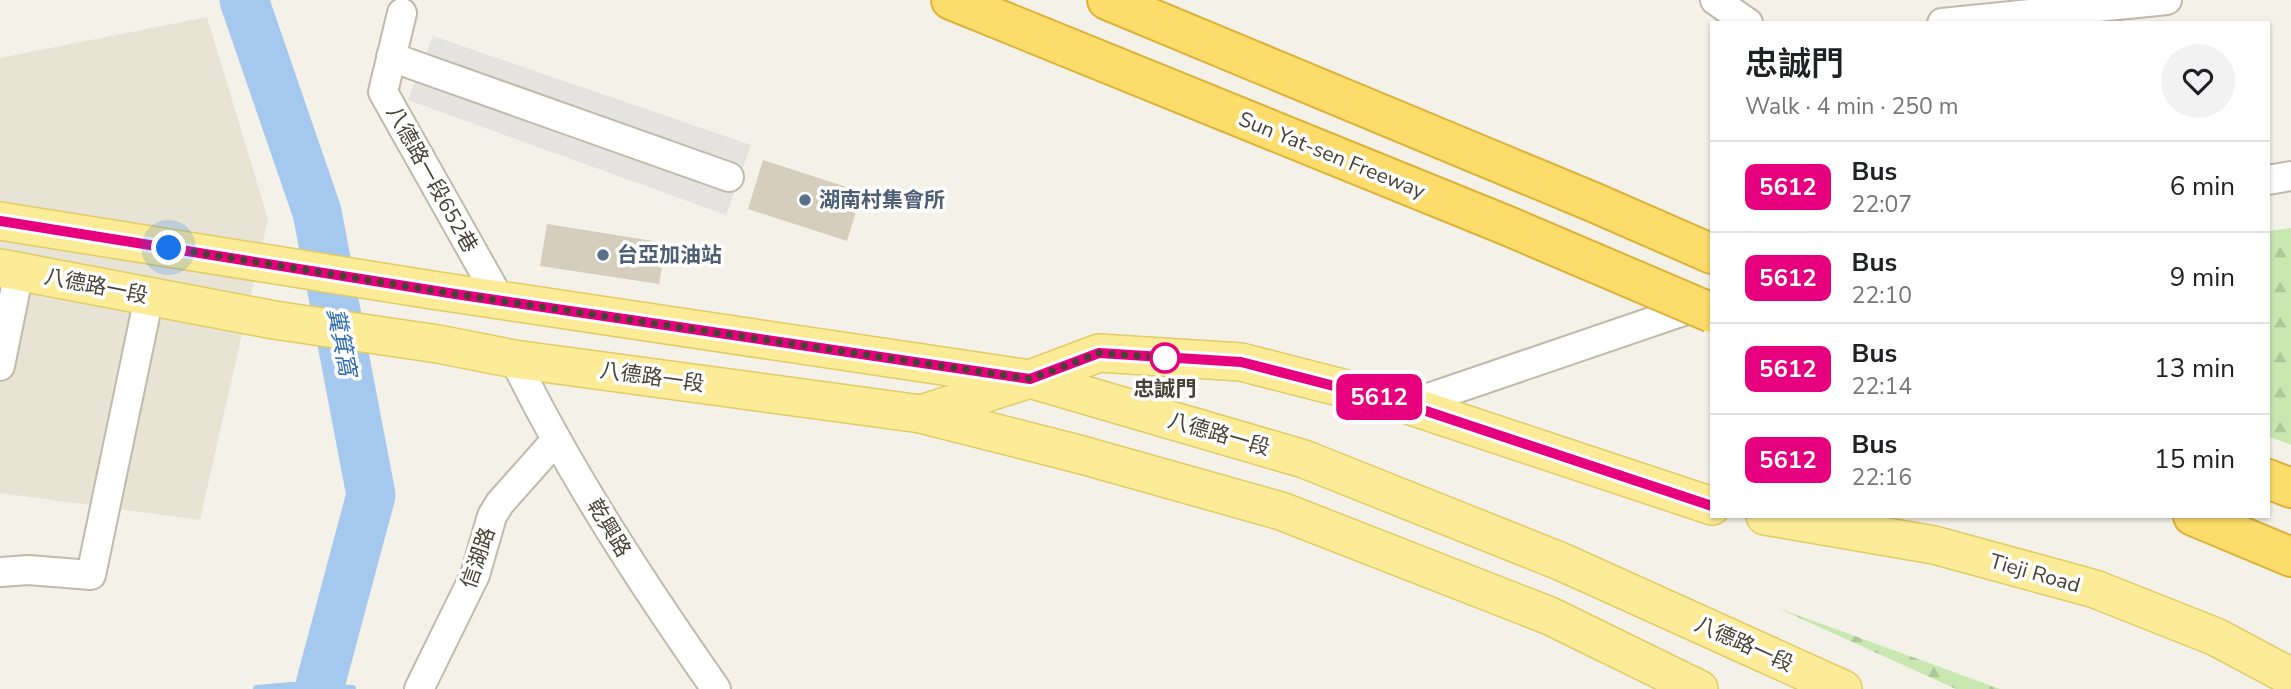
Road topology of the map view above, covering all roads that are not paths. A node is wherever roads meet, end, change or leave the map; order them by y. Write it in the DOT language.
graph roads {
  1 [pos="951,0"];
  2 [pos="1107,0"];
  3 [pos="1715,0"];
  4 [pos="2167,0"];
  5 [pos="402,13"];
  6 [pos="1745,21"];
  7 [pos="1962,21"];
  8 [pos="391,57"];
  9 [pos="2291,176"];
  10 [pos="729,177"];
  11 [pos="2270,180"];
  12 [pos="0,220"];
  13 [pos="1710,253"];
  14 [pos="10,270"];
  15 [pos="149,297"];
  16 [pos="500,300"];
  17 [pos="1710,303"];
  18 [pos="1710,312"];
  19 [pos="514,359"];
  20 [pos="0,366"];
  21 [pos="1030,379"];
  22 [pos="1408,405"];
  23 [pos="920,414"];
  24 [pos="556,439"];
  25 [pos="2270,480"];
  26 [pos="2291,488"];
  27 [pos="1710,505"];
  28 [pos="1777,518"];
  29 [pos="2198,518"];
  30 [pos="2291,557"];
  31 [pos="0,572"];
  32 [pos="2291,677"];
  33 [pos="419,689"];
  34 [pos="716,689"];
  35 [pos="1699,689"];
  36 [pos="1843,689"];
  1 -- 18 [label="highway, Sun Yat-sen Freeway, bridge"];
  2 -- 13 [label="highway"];
  3 -- 6 [label="street"];
  4 -- 7 [label="street"];
  5 -- 8 [label="street, 八德路一段652巷"];
  8 -- 10 [label="street"];
  8 -- 16 [label="street, 八德路一段652巷"];
  9 -- 11 [label="street"];
  12 -- 16 [label="main road, 八德路一段"];
  14 -- 15 [label="main road, 八德路一段"];
  14 -- 20 [label="street"];
  15 -- 19 [label="main road, 八德路一段"];
  15 -- 31 [label="street"];
  16 -- 21 [label="main road, 八德路一段"];
  17 -- 22 [label="street"];
  19 -- 23 [label="main road, 八德路一段"];
  19 -- 24 [label="street, 乾興路"];
  21 -- 22 [label="main road"];
  21 -- 23 [label="main road"];
  21 -- 36 [label="main road, 八德路一段"];
  22 -- 27 [label="main road"];
  23 -- 35 [label="main road, 八德路一段"];
  24 -- 33 [label="street, 信湖路"];
  24 -- 34 [label="street, 乾興路"];
  25 -- 26 [label="highway"];
  28 -- 32 [label="main road, Tieji Road"];
  29 -- 30 [label="highway"];
}
